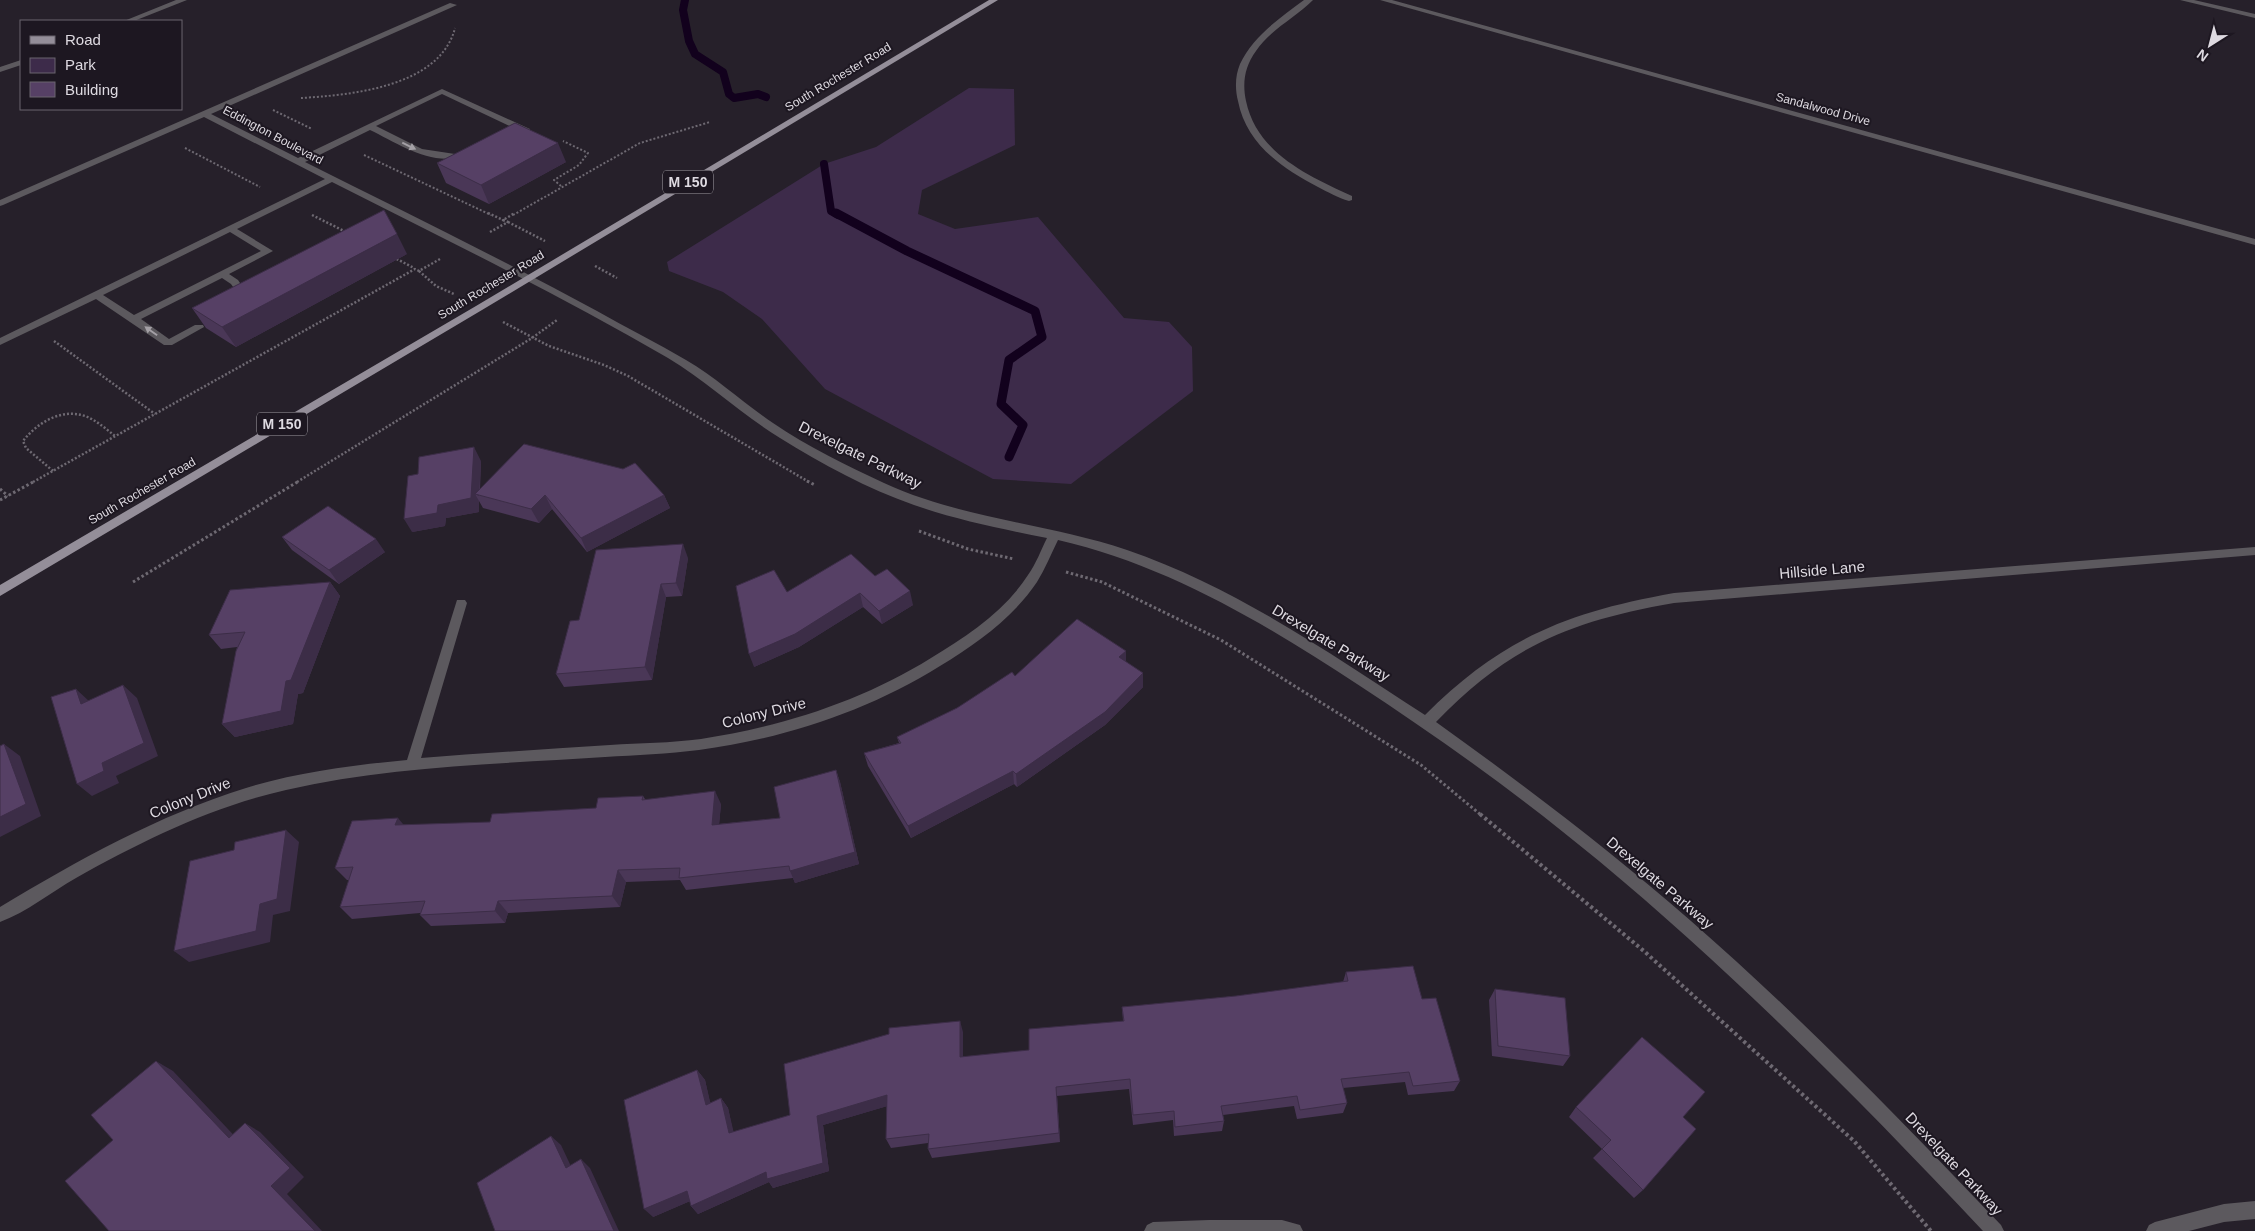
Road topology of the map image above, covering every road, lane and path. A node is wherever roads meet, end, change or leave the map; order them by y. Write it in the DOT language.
graph roads {
  1 [pos="183,0"];
  2 [pos="994,0"];
  3 [pos="1309,0"];
  4 [pos="1384,0"];
  5 [pos="2184,0"];
  6 [pos="2219,0"];
  7 [pos="453,4"];
  8 [pos="2225,9"];
  9 [pos="2255,16"];
  10 [pos="131,20"];
  11 [pos="456,26"];
  12 [pos="20,62"];
  13 [pos="0,70"];
  14 [pos="296,98"];
  15 [pos="267,107"];
  16 [pos="205,114"];
  17 [pos="710,122"];
  18 [pos="368,126"];
  19 [pos="318,132"];
  20 [pos="519,135"];
  21 [pos="562,141"];
  22 [pos="179,145"];
  23 [pos="364,155"];
  24 [pos="452,156"];
  25 [pos="297,162"];
  26 [pos="331,179"];
  27 [pos="562,187"];
  28 [pos="268,191"];
  29 [pos="1349,198"];
  30 [pos="0,203"];
  31 [pos="306,212"];
  32 [pos="503,220"];
  33 [pos="508,222"];
  34 [pos="231,229"];
  35 [pos="493,230"];
  36 [pos="526,231"];
  37 [pos="348,234"];
  38 [pos="2255,242"];
  39 [pos="390,256"];
  40 [pos="442,258"];
  41 [pos="415,269"];
  42 [pos="602,270"];
  43 [pos="419,271"];
  44 [pos="222,274"];
  45 [pos="529,278"];
  46 [pos="618,278"];
  47 [pos="449,292"];
  48 [pos="97,295"];
  49 [pos="243,295"];
  50 [pos="134,319"];
  51 [pos="199,327"];
  52 [pos="545,329"];
  53 [pos="53,340"];
  54 [pos="0,342"];
  55 [pos="155,414"];
  56 [pos="114,436"];
  57 [pos="54,471"];
  58 [pos="0,489"];
  59 [pos="8,496"];
  60 [pos="0,500"];
  61 [pos="1054,536"];
  62 [pos="2255,551"];
  63 [pos="133,582"];
  64 [pos="1102,582"];
  65 [pos="0,590"];
  66 [pos="461,603"];
  67 [pos="1427,722"];
  68 [pos="412,766"];
  69 [pos="0,915"];
  70 [pos="2255,1210"];
  71 [pos="1154,1231"];
  72 [pos="1294,1231"];
  73 [pos="1931,1231"];
  74 [pos="1995,1231"];
  75 [pos="2155,1231"];
  1 -- 10 [label="street"];
  2 -- 45 [label="main road, South Rochester Road / M 150"];
  3 -- 29 [label="street"];
  4 -- 38 [label="street, Sandalwood Drive"];
  5 -- 8 [label="street"];
  6 -- 8 [label="street"];
  7 -- 16 [label="street"];
  8 -- 9 [label="street"];
  11 -- 14 [label="path"];
  12 -- 13 [label="street"];
  15 -- 19 [label="path"];
  16 -- 25 [label="street, Eddington Boulevard"];
  16 -- 30 [label="street, Eddington Boulevard"];
  17 -- 27 [label="path"];
  18 -- 20 [label="street"];
  18 -- 24 [label="street, one-way"];
  18 -- 25 [label="street"];
  21 -- 27 [label="path"];
  22 -- 28 [label="path"];
  23 -- 32 [label="path"];
  25 -- 26 [label="street, Eddington Boulevard"];
  26 -- 34 [label="street"];
  26 -- 45 [label="street, Eddington Boulevard"];
  27 -- 32 [label="path"];
  31 -- 37 [label="path"];
  32 -- 33 [label="path"];
  33 -- 35 [label="path"];
  33 -- 36 [label="path"];
  34 -- 44 [label="street"];
  34 -- 48 [label="street"];
  39 -- 41 [label="path"];
  40 -- 43 [label="path"];
  41 -- 43 [label="path"];
  41 -- 55 [label="path"];
  42 -- 46 [label="path"];
  43 -- 47 [label="path"];
  44 -- 49 [label="street"];
  44 -- 50 [label="street"];
  45 -- 61 [label="street, Drexelgate Parkway"];
  45 -- 65 [label="main road, South Rochester Road / M 150"];
  48 -- 50 [label="street"];
  48 -- 54 [label="street"];
  51 -- 50 [label="street, one-way"];
  52 -- 63 [label="path"];
  53 -- 55 [label="path"];
  55 -- 56 [label="path"];
  56 -- 57 [label="path"];
  56 -- 57 [label="path"];
  57 -- 59 [label="path"];
  58 -- 59 [label="path"];
  59 -- 60 [label="path"];
  61 -- 67 [label="street, Drexelgate Parkway"];
  61 -- 68 [label="street, Colony Drive"];
  62 -- 67 [label="street, Hillside Lane"];
  64 -- 73 [label="path"];
  66 -- 68 [label="street"];
  67 -- 74 [label="street, Drexelgate Parkway"];
  68 -- 69 [label="street, Colony Drive"];
  70 -- 75 [label="street"];
  71 -- 72 [label="street"];
}
